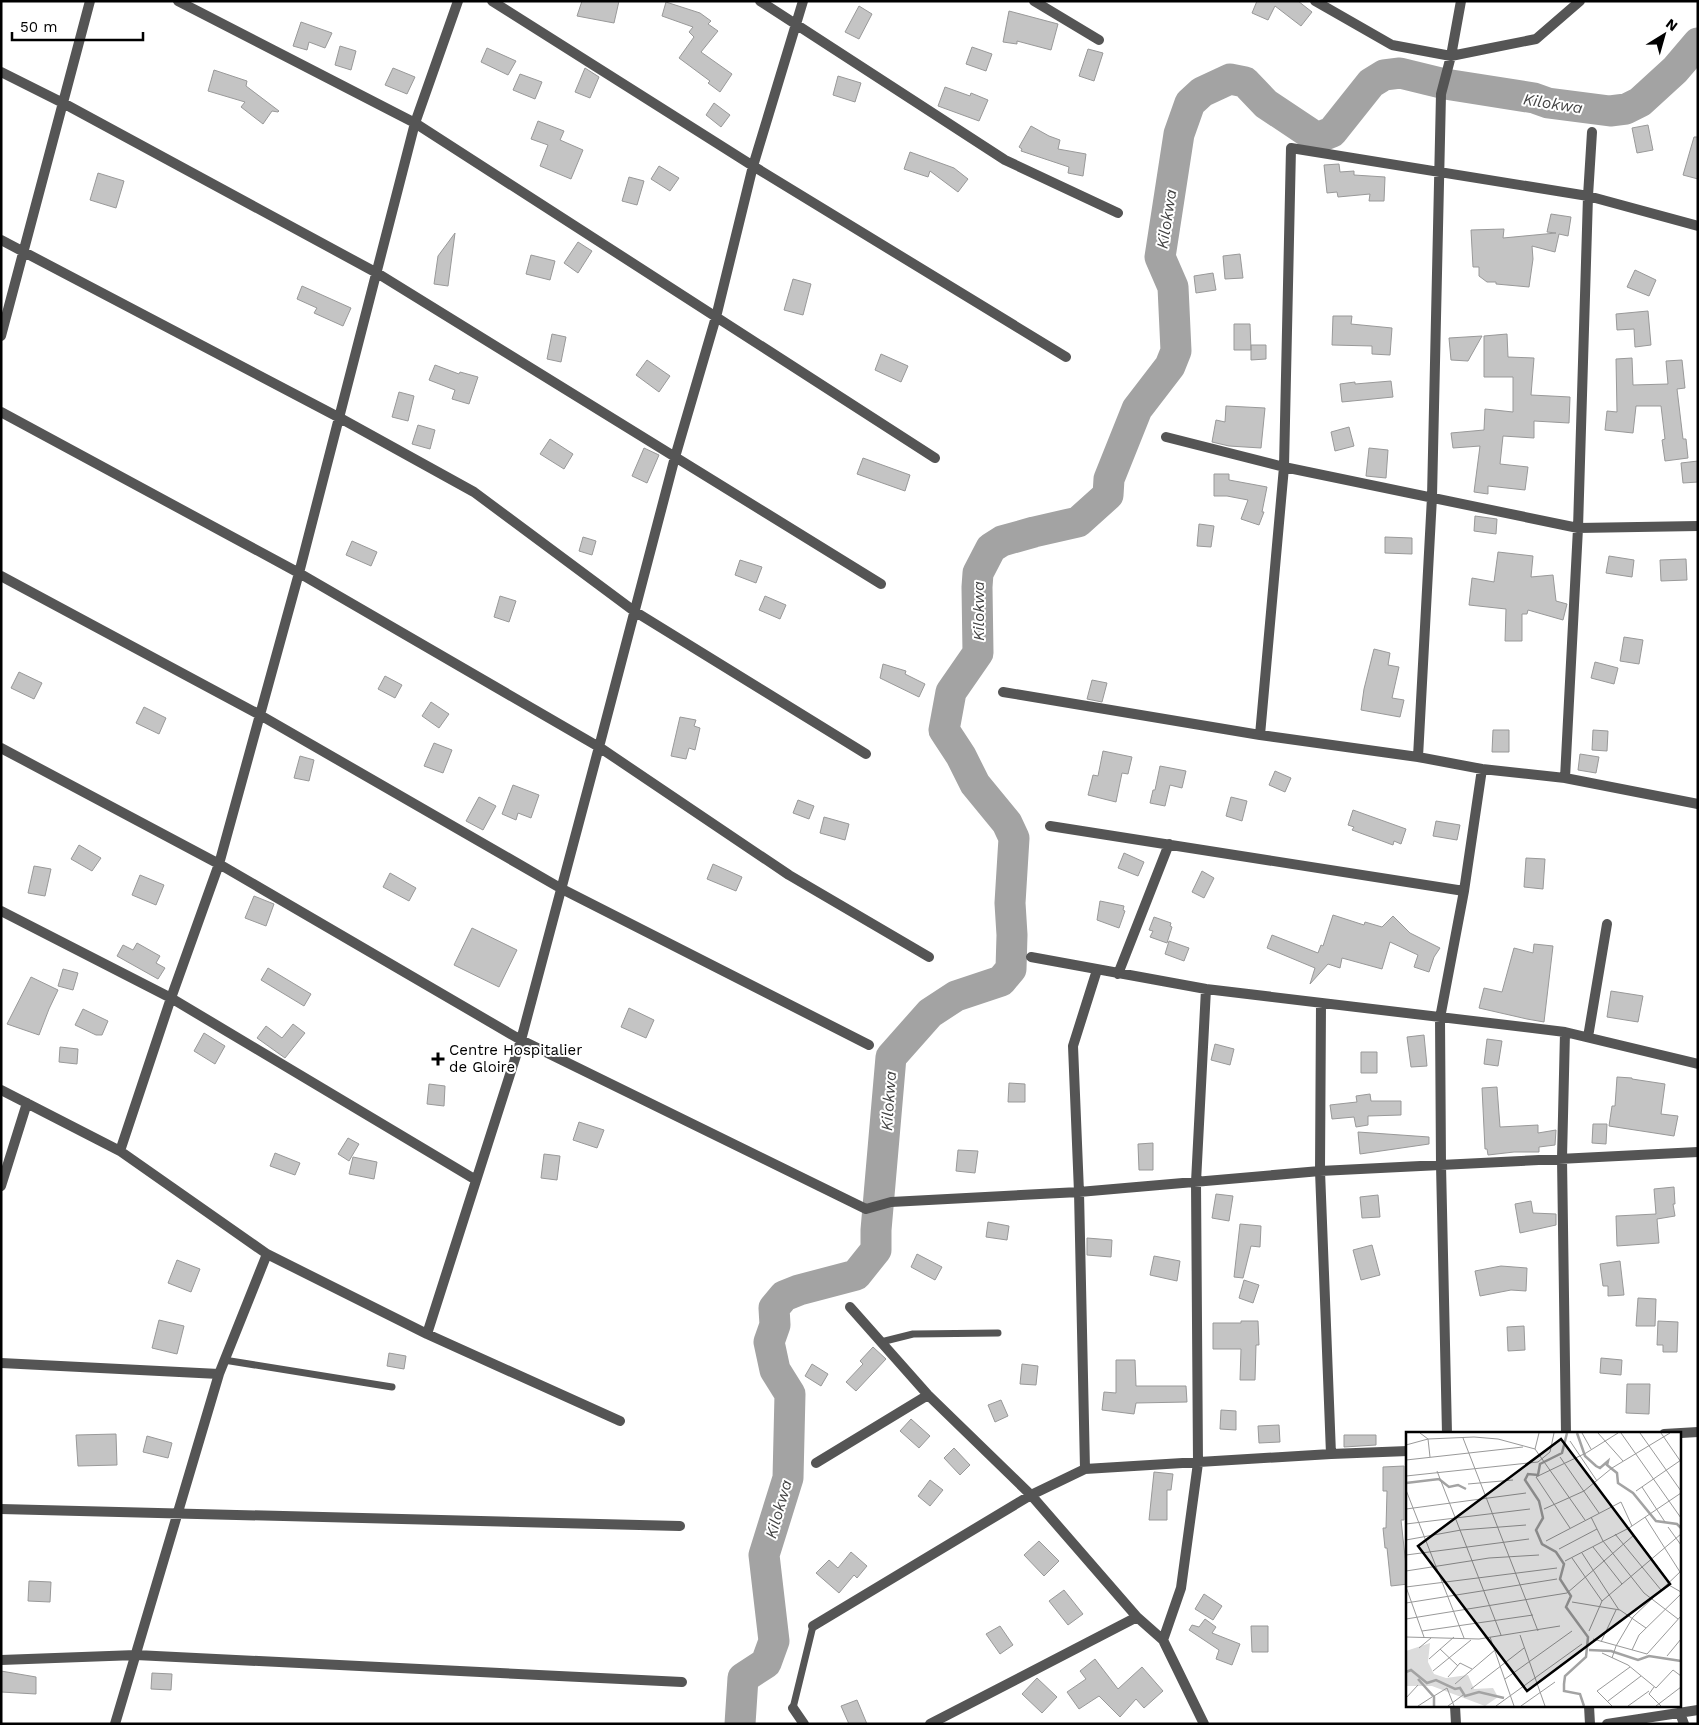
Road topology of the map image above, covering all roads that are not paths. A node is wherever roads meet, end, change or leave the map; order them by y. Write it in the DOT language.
graph roads {
  1 [pos="90,1"];
  2 [pos="178,1"];
  3 [pos="458,1"];
  4 [pos="492,1"];
  5 [pos="760,1"];
  6 [pos="803,1"];
  7 [pos="1034,1"];
  8 [pos="1315,1"];
  9 [pos="1461,1"];
  10 [pos="1580,1"];
  11 [pos="796,24"];
  12 [pos="1099,40"];
  13 [pos="1451,56"];
  14 [pos="1,72"];
  15 [pos="63,103"];
  16 [pos="415,123"];
  17 [pos="1592,132"];
  18 [pos="752,166"];
  19 [pos="1440,172"];
  20 [pos="1588,196"];
  21 [pos="1118,213"];
  22 [pos="1698,226"];
  23 [pos="1,240"];
  24 [pos="24,252"];
  25 [pos="377,273"];
  26 [pos="716,317"];
  27 [pos="1,336"];
  28 [pos="1066,357"];
  29 [pos="1,412"];
  30 [pos="340,418"];
  31 [pos="1166,437"];
  32 [pos="675,457"];
  33 [pos="935,458"];
  34 [pos="1284,467"];
  35 [pos="1432,497"];
  36 [pos="1698,526"];
  37 [pos="1578,528"];
  38 [pos="299,573"];
  39 [pos="1,576"];
  40 [pos="881,584"];
  41 [pos="634,611"];
  42 [pos="1003,692"];
  43 [pos="260,715"];
  44 [pos="1260,735"];
  45 [pos="599,747"];
  46 [pos="1,748"];
  47 [pos="866,754"];
  48 [pos="1418,758"];
  49 [pos="1482,769"];
  50 [pos="1565,778"];
  51 [pos="1698,804"];
  52 [pos="1050,826"];
  53 [pos="1169,844"];
  54 [pos="219,864"];
  55 [pos="562,889"];
  56 [pos="1464,891"];
  57 [pos="1,911"];
  58 [pos="1607,924"];
  59 [pos="929,957"];
  60 [pos="1032,957"];
  61 [pos="1097,970"];
  62 [pos="1118,974"];
  63 [pos="1206,989"];
  64 [pos="171,998"];
  65 [pos="1321,1003"];
  66 [pos="1440,1018"];
  67 [pos="1565,1032"];
  68 [pos="1588,1037"];
  69 [pos="521,1040"];
  70 [pos="869,1045"];
  71 [pos="1698,1064"];
  72 [pos="1,1090"];
  73 [pos="27,1103"];
  74 [pos="120,1151"];
  75 [pos="1698,1152"];
  76 [pos="1562,1158"];
  77 [pos="1441,1165"];
  78 [pos="1320,1171"];
  79 [pos="476,1180"];
  80 [pos="1196,1182"];
  81 [pos="1,1186"];
  82 [pos="1079,1192"];
  83 [pos="267,1254"];
  84 [pos="850,1307"];
  85 [pos="998,1333"];
  86 [pos="427,1334"];
  87 [pos="881,1342"];
  88 [pos="224,1360"];
  89 [pos="1,1363"];
  90 [pos="219,1374"];
  91 [pos="392,1387"];
  92 [pos="928,1395"];
  93 [pos="620,1421"];
  94 [pos="1447,1432"];
  95 [pos="1566,1432"];
  96 [pos="1698,1432"];
  97 [pos="1682,1433"];
  98 [pos="1406,1451"];
  99 [pos="1331,1454"];
  100 [pos="816,1463"];
  101 [pos="1198,1463"];
  102 [pos="1085,1469"];
  103 [pos="1031,1495"];
  104 [pos="1,1509"];
  105 [pos="178,1512"];
  106 [pos="680,1526"];
  107 [pos="1137,1617"];
  108 [pos="813,1626"];
  109 [pos="1163,1640"];
  110 [pos="136,1655"];
  111 [pos="1,1660"];
  112 [pos="682,1682"];
  113 [pos="793,1708"];
  114 [pos="1455,1708"];
  115 [pos="1589,1708"];
  116 [pos="1698,1710"];
  117 [pos="1680,1713"];
  118 [pos="115,1724"];
  119 [pos="804,1724"];
  120 [pos="930,1724"];
  121 [pos="1204,1724"];
  122 [pos="1456,1724"];
  123 [pos="1590,1724"];
  124 [pos="1607,1724"];
  125 [pos="1684,1724"];
  1 -- 15 [label="street"];
  2 -- 16 [label="street"];
  3 -- 16 [label="street"];
  4 -- 18 [label="street"];
  5 -- 11 [label="street"];
  6 -- 11 [label="street"];
  7 -- 12 [label="street"];
  8 -- 13 [label="street"];
  9 -- 13 [label="street"];
  10 -- 13 [label="street"];
  11 -- 18 [label="street"];
  11 -- 21 [label="street"];
  13 -- 19 [label="street"];
  14 -- 15 [label="street"];
  15 -- 24 [label="street"];
  15 -- 25 [label="street"];
  16 -- 25 [label="street"];
  16 -- 26 [label="street"];
  17 -- 20 [label="street"];
  18 -- 26 [label="street"];
  18 -- 28 [label="street"];
  19 -- 20 [label="street"];
  19 -- 34 [label="street"];
  19 -- 35 [label="street"];
  20 -- 22 [label="street"];
  20 -- 37 [label="street"];
  23 -- 24 [label="street"];
  24 -- 27 [label="street"];
  24 -- 30 [label="street"];
  25 -- 30 [label="street"];
  25 -- 32 [label="street"];
  26 -- 32 [label="street"];
  26 -- 33 [label="street"];
  29 -- 38 [label="street"];
  30 -- 38 [label="street"];
  30 -- 41 [label="street"];
  31 -- 34 [label="street"];
  32 -- 40 [label="street"];
  32 -- 41 [label="street"];
  34 -- 35 [label="street"];
  34 -- 44 [label="street"];
  35 -- 37 [label="street"];
  35 -- 48 [label="street"];
  36 -- 37 [label="street"];
  37 -- 50 [label="street"];
  38 -- 43 [label="street"];
  38 -- 45 [label="street"];
  39 -- 43 [label="street"];
  41 -- 45 [label="street"];
  41 -- 47 [label="street"];
  42 -- 44 [label="street"];
  43 -- 54 [label="street"];
  43 -- 55 [label="street"];
  44 -- 48 [label="street"];
  45 -- 55 [label="street"];
  45 -- 59 [label="street"];
  46 -- 54 [label="street"];
  48 -- 49 [label="street"];
  49 -- 50 [label="street"];
  49 -- 56 [label="street"];
  50 -- 51 [label="street"];
  52 -- 53 [label="street"];
  53 -- 56 [label="street"];
  53 -- 62 [label="street"];
  54 -- 64 [label="street"];
  54 -- 69 [label="street"];
  55 -- 69 [label="street"];
  55 -- 70 [label="street"];
  56 -- 66 [label="street"];
  57 -- 64 [label="street"];
  58 -- 68 [label="street"];
  60 -- 61 [label="street"];
  61 -- 62 [label="street"];
  61 -- 82 [label="street"];
  62 -- 63 [label="street"];
  63 -- 65 [label="street"];
  63 -- 80 [label="street"];
  64 -- 74 [label="street"];
  64 -- 79 [label="street"];
  65 -- 66 [label="street"];
  65 -- 78 [label="street"];
  66 -- 67 [label="street"];
  66 -- 77 [label="street"];
  67 -- 68 [label="street"];
  67 -- 76 [label="street"];
  68 -- 71 [label="street"];
  69 -- 79 [label="street"];
  69 -- 82 [label="street"];
  72 -- 73 [label="street"];
  73 -- 74 [label="street"];
  73 -- 81 [label="street"];
  74 -- 83 [label="street"];
  75 -- 76 [label="street"];
  76 -- 77 [label="street"];
  76 -- 95 [label="street"];
  77 -- 78 [label="street"];
  77 -- 94 [label="street"];
  78 -- 80 [label="street"];
  78 -- 99 [label="street"];
  79 -- 86 [label="street"];
  80 -- 82 [label="street"];
  80 -- 101 [label="street"];
  82 -- 102 [label="street"];
  83 -- 86 [label="street"];
  83 -- 88 [label="street"];
  84 -- 87 [label="street"];
  85 -- 87 [label="lane"];
  86 -- 93 [label="street"];
  87 -- 92 [label="street"];
  88 -- 90 [label="street"];
  88 -- 91 [label="lane"];
  89 -- 90 [label="street"];
  90 -- 105 [label="street"];
  92 -- 100 [label="street"];
  92 -- 103 [label="street"];
  96 -- 97 [label="street"];
  98 -- 99 [label="street"];
  99 -- 101 [label="street"];
  101 -- 102 [label="street"];
  101 -- 109 [label="street"];
  102 -- 103 [label="street"];
  103 -- 107 [label="street"];
  103 -- 108 [label="street"];
  104 -- 105 [label="street"];
  105 -- 106 [label="street"];
  105 -- 110 [label="street"];
  107 -- 109 [label="street"];
  107 -- 120 [label="street"];
  108 -- 113 [label="lane"];
  109 -- 121 [label="street"];
  110 -- 111 [label="street"];
  110 -- 112 [label="street"];
  110 -- 118 [label="street"];
  113 -- 119 [label="street"];
  114 -- 122 [label="street"];
  115 -- 123 [label="street"];
  116 -- 117 [label="street"];
  117 -- 124 [label="street"];
  117 -- 125 [label="street"];
}
